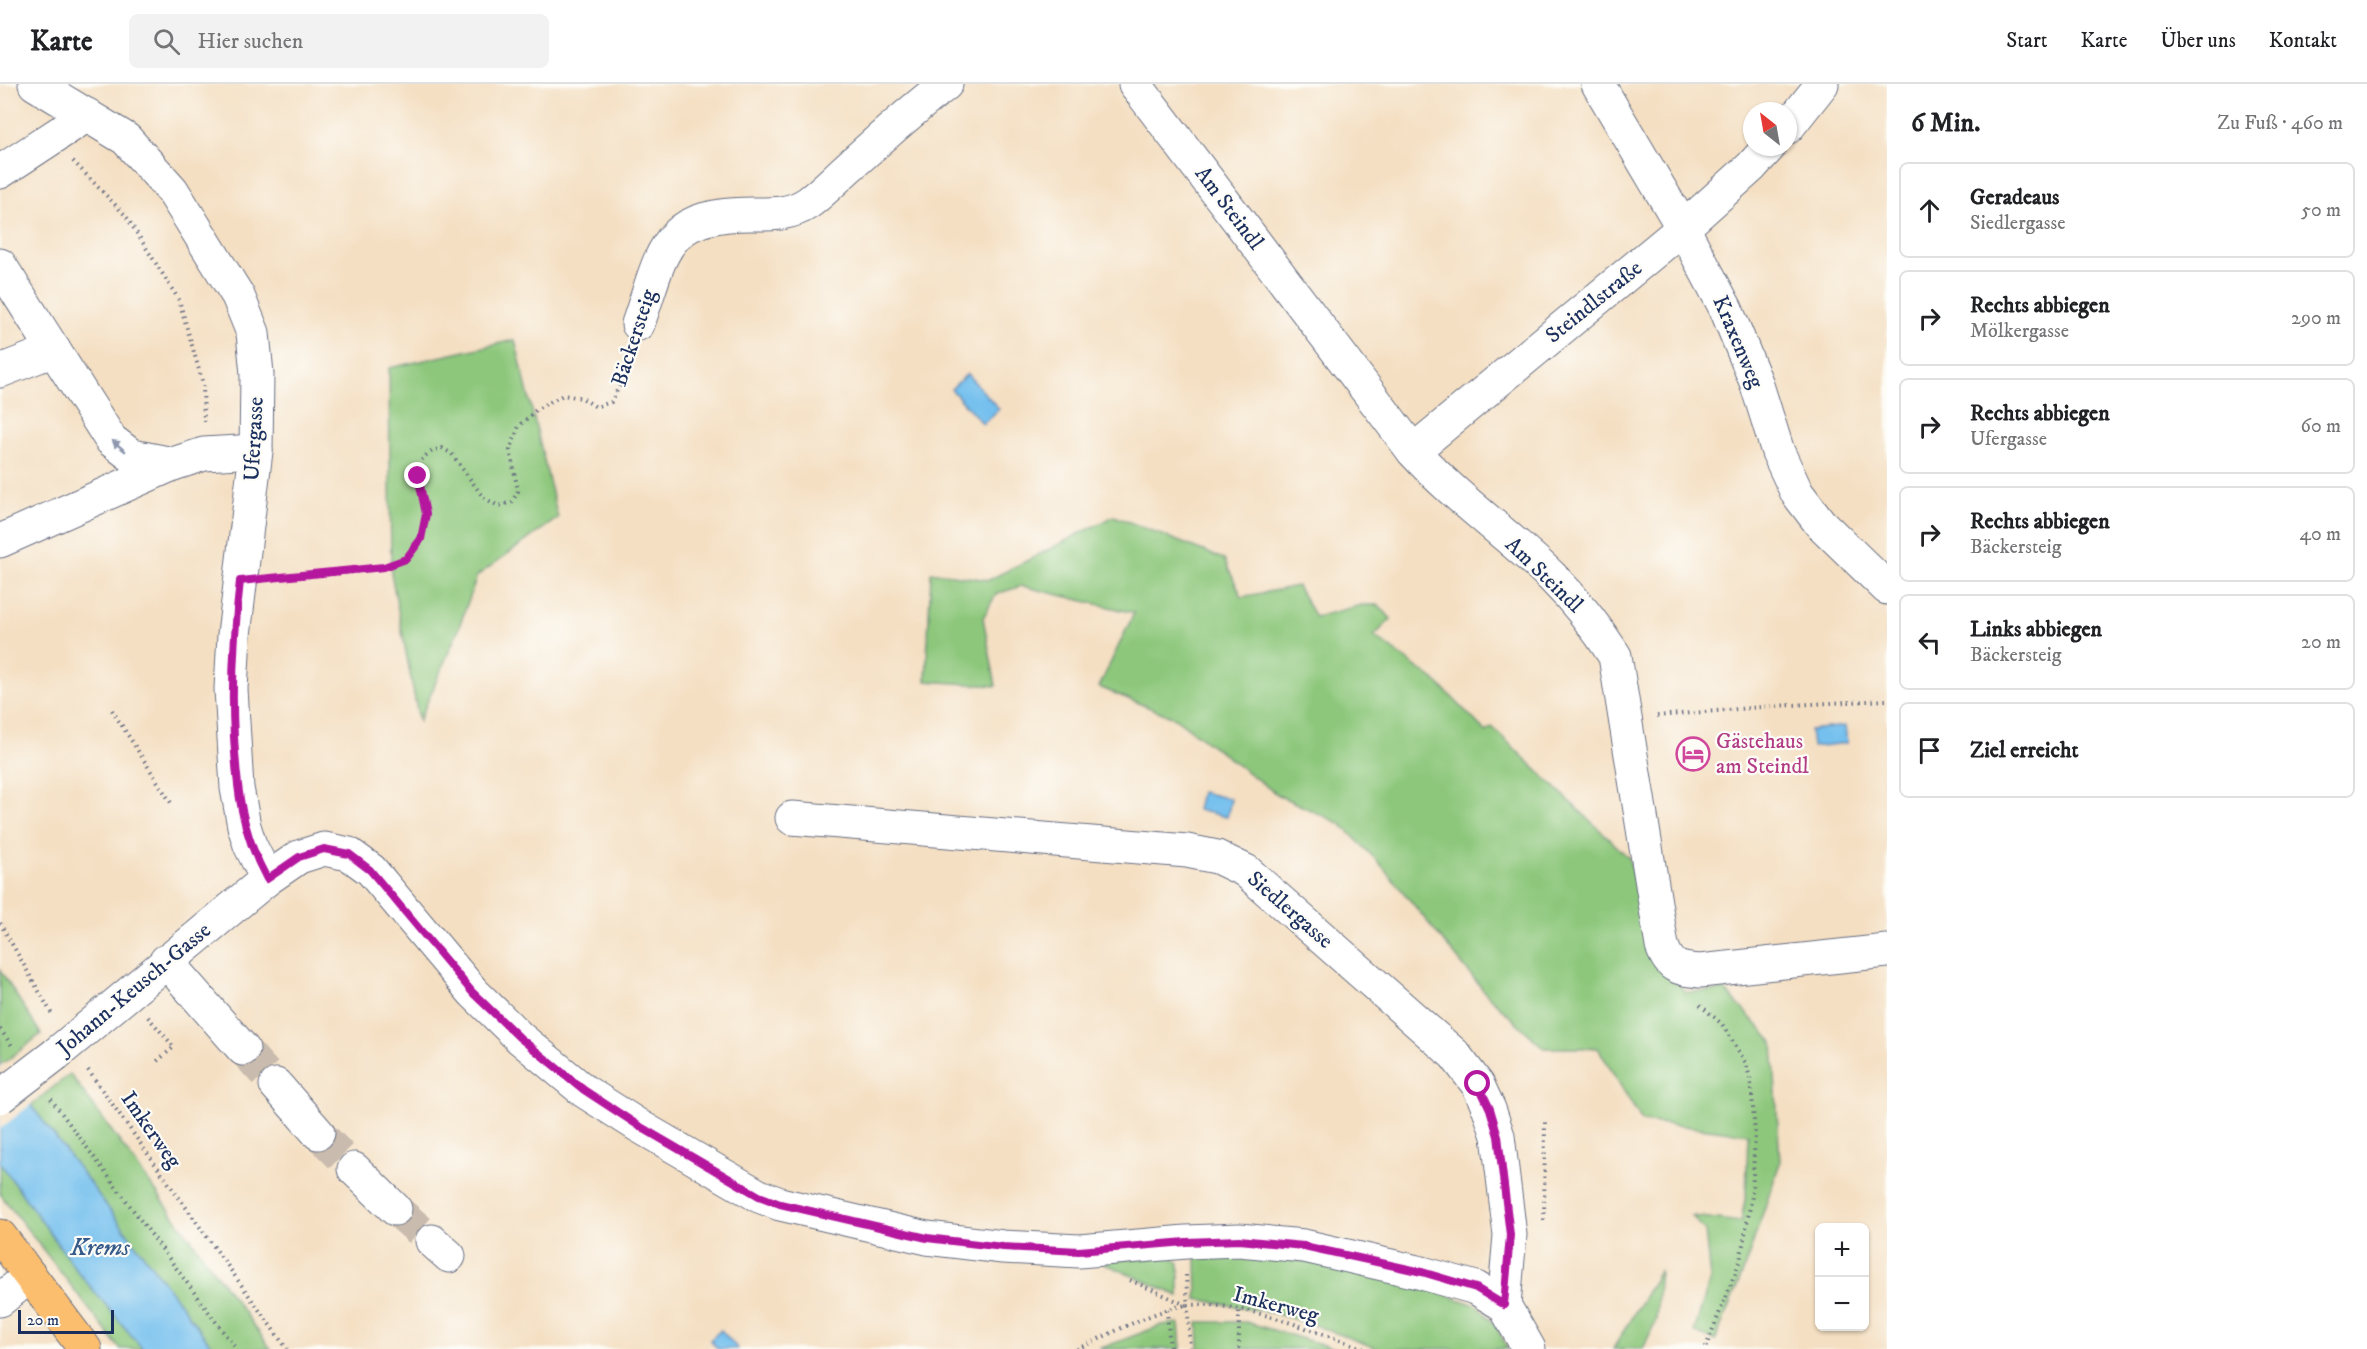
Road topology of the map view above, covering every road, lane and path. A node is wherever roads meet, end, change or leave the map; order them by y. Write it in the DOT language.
graph roads {
  1 [pos="35,84"];
  2 [pos="946,84"];
  3 [pos="1135,84"];
  4 [pos="1598,84"];
  5 [pos="1822,84"];
  6 [pos="87,115"];
  7 [pos="1797,116"];
  8 [pos="51,139"];
  9 [pos="1761,156"];
  10 [pos="0,172"];
  11 [pos="1683,228"];
  12 [pos="0,265"];
  13 [pos="638,324"];
  14 [pos="54,350"];
  15 [pos="0,371"];
  16 [pos="256,450"];
  17 [pos="1413,451"];
  18 [pos="204,454"];
  19 [pos="173,464"];
  20 [pos="0,541"];
  21 [pos="240,581"];
  22 [pos="1886,583"];
  23 [pos="1887,700"];
  24 [pos="112,710"];
  25 [pos="1626,719"];
  26 [pos="173,806"];
  27 [pos="792,818"];
  28 [pos="267,879"];
  29 [pos="0,922"];
  30 [pos="1887,951"];
  31 [pos="166,961"];
  32 [pos="1694,1001"];
  33 [pos="147,1015"];
  34 [pos="0,1029"];
  35 [pos="62,1048"];
  36 [pos="243,1049"];
  37 [pos="15,1051"];
  38 [pos="156,1062"];
  39 [pos="276,1085"];
  40 [pos="48,1096"];
  41 [pos="0,1097"];
  42 [pos="318,1133"];
  43 [pos="354,1169"];
  44 [pos="395,1209"];
  45 [pos="0,1236"];
  46 [pos="30,1276"];
  47 [pos="0,1300"];
  48 [pos="1187,1305"];
  49 [pos="1504,1305"];
  50 [pos="1239,1308"];
  51 [pos="1167,1310"];
  52 [pos="85,1349"];
  53 [pos="236,1349"];
  54 [pos="286,1349"];
  55 [pos="1077,1349"];
  56 [pos="1170,1349"];
  57 [pos="1190,1349"];
  58 [pos="1239,1349"];
  59 [pos="1365,1349"];
  60 [pos="1529,1349"];
  61 [pos="1705,1349"];
  1 -- 6 [label="street, Ufergasse"];
  2 -- 13 [label="street, Bäckersteig"];
  3 -- 17 [label="street, Am Steindl"];
  4 -- 11 [label="street, Kraxenweg"];
  5 -- 7 [label="street"];
  6 -- 8 [label="street"];
  6 -- 16 [label="street, Ufergasse"];
  8 -- 10 [label="street"];
  8 -- 18 [label="path"];
  9 -- 11 [label="street, Steindlstraße"];
  11 -- 17 [label="street, Steindlstraße"];
  11 -- 22 [label="street, Kraxenweg"];
  12 -- 14 [label="street"];
  13 -- 21 [label="path, Bäckersteig"];
  14 -- 15 [label="street"];
  19 -- 14 [label="street, one-way"];
  16 -- 18 [label="street"];
  16 -- 21 [label="street, Ufergasse"];
  17 -- 25 [label="street, Am Steindl"];
  18 -- 19 [label="street"];
  19 -- 20 [label="street"];
  21 -- 28 [label="street, Ufergasse"];
  23 -- 25 [label="path"];
  24 -- 26 [label="path"];
  25 -- 30 [label="street, Am Steindl"];
  27 -- 49 [label="street, Siedlergasse"];
  28 -- 31 [label="street, Johann-Keusch-Gasse"];
  28 -- 49 [label="street, Johann-Keusch-Gasse"];
  29 -- 35 [label="path, Imkerweg"];
  31 -- 35 [label="street, Johann-Keusch-Gasse"];
  31 -- 36 [label="street"];
  32 -- 61 [label="path"];
  33 -- 38 [label="path"];
  34 -- 37 [label="path"];
  35 -- 41 [label="street, Johann-Keusch-Gasse, bridge"];
  35 -- 54 [label="path, Imkerweg"];
  39 -- 42 [label="street"];
  40 -- 53 [label="path"];
  43 -- 44 [label="street"];
  45 -- 46 [label="main road"];
  46 -- 47 [label="street"];
  46 -- 52 [label="main road"];
  48 -- 50 [label="path, Imkerweg"];
  48 -- 51 [label="path, Imkerweg"];
  48 -- 57 [label="path"];
  49 -- 60 [label="street"];
  50 -- 58 [label="path"];
  50 -- 59 [label="path, Imkerweg"];
  51 -- 55 [label="path, Imkerweg"];
  51 -- 56 [label="path"];
}
